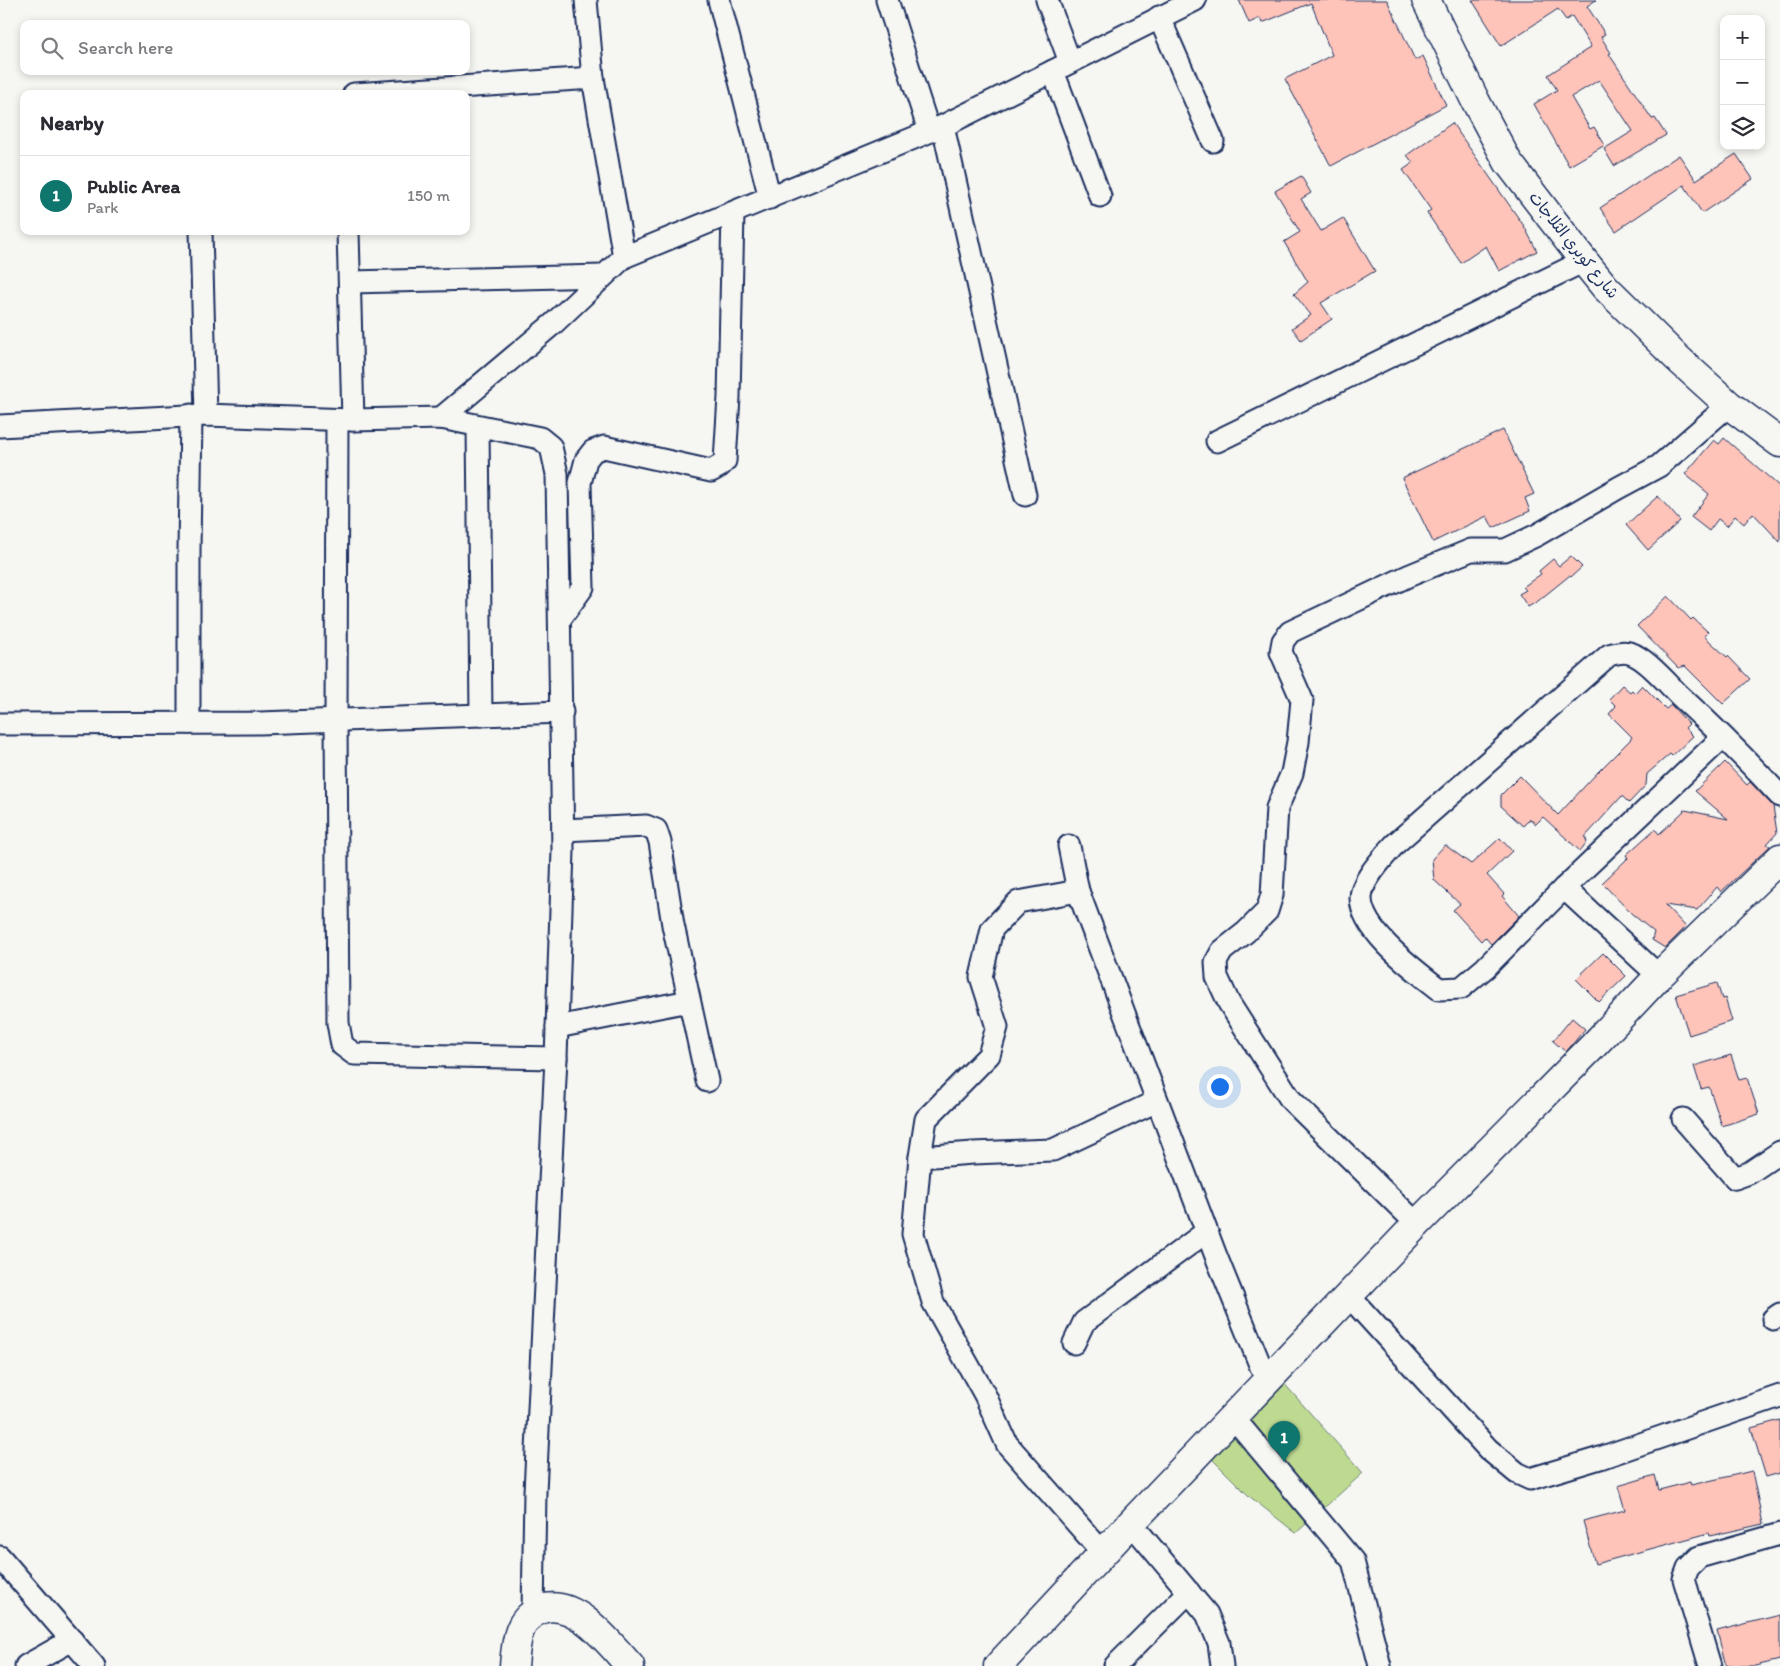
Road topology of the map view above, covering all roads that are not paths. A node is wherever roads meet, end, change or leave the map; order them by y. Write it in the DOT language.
graph roads {
  1 [pos="586,0"];
  2 [pos="719,0"];
  3 [pos="887,0"];
  4 [pos="1048,0"];
  5 [pos="1194,0"];
  6 [pos="1426,0"];
  7 [pos="1159,17"];
  8 [pos="1061,66"];
  9 [pos="593,78"];
  10 [pos="414,90"];
  11 [pos="936,129"];
  12 [pos="1213,140"];
  13 [pos="1100,196"];
  14 [pos="770,198"];
  15 [pos="733,214"];
  16 [pos="201,235"];
  17 [pos="348,235"];
  18 [pos="624,257"];
  19 [pos="1584,261"];
  20 [pos="603,276"];
  21 [pos="351,282"];
  22 [pos="1729,405"];
  23 [pos="198,415"];
  24 [pos="441,418"];
  25 [pos="345,420"];
  26 [pos="0,426"];
  27 [pos="478,426"];
  28 [pos="1217,440"];
  29 [pos="1780,443"];
  30 [pos="1026,495"];
  31 [pos="560,620"];
  32 [pos="562,712"];
  33 [pos="481,715"];
  34 [pos="336,720"];
  35 [pos="189,723"];
  36 [pos="0,724"];
  37 [pos="1723,737"];
  38 [pos="1780,796"];
  39 [pos="563,830"];
  40 [pos="1069,846"];
  41 [pos="1780,858"];
  42 [pos="1564,888"];
  43 [pos="1078,891"];
  44 [pos="1659,976"];
  45 [pos="689,1001"];
  46 [pos="558,1027"];
  47 [pos="556,1058"];
  48 [pos="707,1081"];
  49 [pos="1157,1101"];
  50 [pos="1683,1118"];
  51 [pos="1780,1152"];
  52 [pos="920,1157"];
  53 [pos="1417,1224"];
  54 [pos="1206,1232"];
  55 [pos="1350,1296"];
  56 [pos="1074,1343"];
  57 [pos="1267,1382"];
  58 [pos="1780,1396"];
  59 [pos="1234,1416"];
  60 [pos="1131,1523"];
  61 [pos="1780,1534"];
  62 [pos="1103,1553"];
  63 [pos="0,1557"];
  64 [pos="1189,1592"];
  65 [pos="533,1613"];
  66 [pos="72,1640"];
  67 [pos="1008,1662"];
  68 [pos="26,1666"];
  69 [pos="94,1666"];
  70 [pos="514,1666"];
  71 [pos="630,1666"];
  72 [pos="1115,1666"];
  73 [pos="1222,1666"];
  74 [pos="1380,1666"];
  75 [pos="1710,1666"];
  1 -- 9 [label="street"];
  2 -- 14 [label="street"];
  3 -- 11 [label="street"];
  4 -- 8 [label="street"];
  5 -- 7 [label="street"];
  6 -- 19 [label="street, شارع كوبري الثلاجات"];
  7 -- 8 [label="street"];
  7 -- 12 [label="street"];
  8 -- 11 [label="street"];
  8 -- 13 [label="street"];
  9 -- 10 [label="street"];
  9 -- 18 [label="street"];
  11 -- 14 [label="street"];
  11 -- 30 [label="street"];
  14 -- 15 [label="street"];
  15 -- 18 [label="street"];
  15 -- 31 [label="street"];
  16 -- 23 [label="street"];
  17 -- 21 [label="street"];
  18 -- 20 [label="street"];
  19 -- 22 [label="street, شارع كوبري الثلاجات"];
  19 -- 28 [label="street"];
  20 -- 21 [label="street"];
  20 -- 24 [label="street"];
  21 -- 25 [label="street"];
  22 -- 29 [label="street, شارع كوبري الثلاجات"];
  22 -- 53 [label="street"];
  23 -- 25 [label="street"];
  23 -- 26 [label="street"];
  23 -- 35 [label="street"];
  24 -- 25 [label="street"];
  24 -- 27 [label="street"];
  25 -- 34 [label="street"];
  27 -- 31 [label="street"];
  27 -- 33 [label="street"];
  31 -- 32 [label="street"];
  32 -- 33 [label="street"];
  32 -- 39 [label="street"];
  33 -- 34 [label="street"];
  34 -- 35 [label="street"];
  34 -- 47 [label="street"];
  35 -- 36 [label="street"];
  37 -- 38 [label="street"];
  37 -- 42 [label="street"];
  37 -- 42 [label="street"];
  39 -- 45 [label="street"];
  39 -- 46 [label="street"];
  40 -- 43 [label="street"];
  41 -- 44 [label="street"];
  42 -- 44 [label="street"];
  43 -- 49 [label="street"];
  43 -- 52 [label="street"];
  44 -- 53 [label="street"];
  45 -- 46 [label="street"];
  45 -- 48 [label="street"];
  46 -- 47 [label="street"];
  47 -- 65 [label="street"];
  49 -- 52 [label="street"];
  49 -- 54 [label="street"];
  50 -- 51 [label="street"];
  52 -- 62 [label="street"];
  53 -- 55 [label="street"];
  54 -- 56 [label="street"];
  54 -- 57 [label="street"];
  55 -- 57 [label="street"];
  55 -- 58 [label="street"];
  57 -- 59 [label="street"];
  59 -- 60 [label="street"];
  59 -- 74 [label="street"];
  60 -- 62 [label="street"];
  60 -- 64 [label="street"];
  61 -- 75 [label="street"];
  62 -- 67 [label="street"];
  63 -- 66 [label="street"];
  64 -- 72 [label="street"];
  64 -- 73 [label="street"];
  65 -- 70 [label="street"];
  65 -- 71 [label="street"];
  66 -- 68 [label="street"];
  66 -- 69 [label="street"];
}
